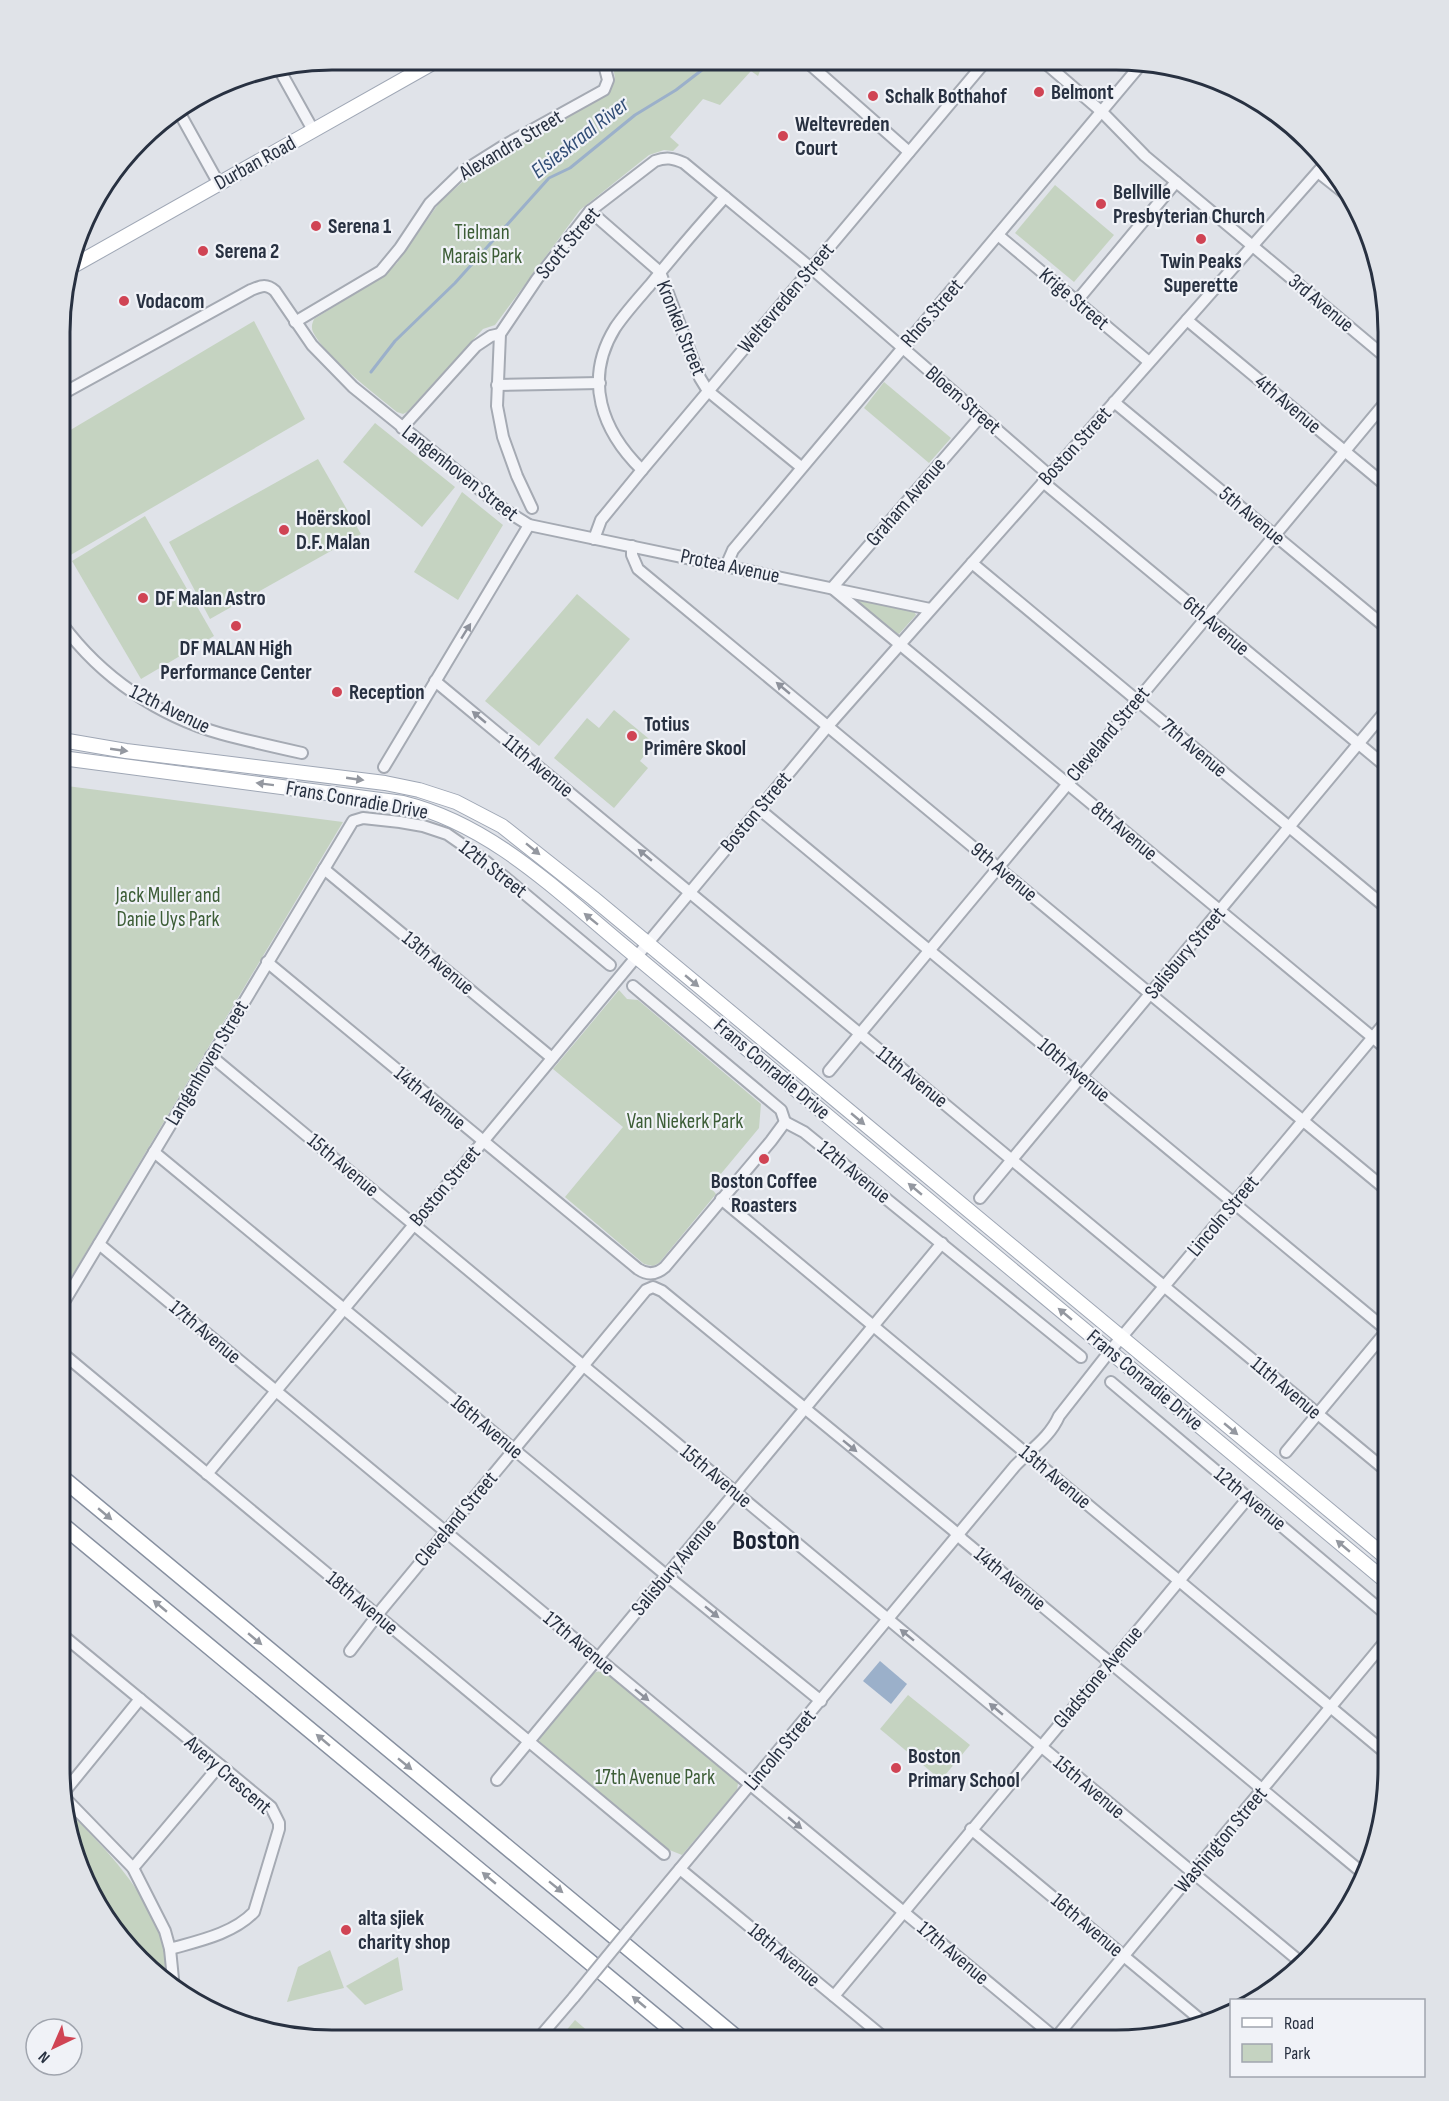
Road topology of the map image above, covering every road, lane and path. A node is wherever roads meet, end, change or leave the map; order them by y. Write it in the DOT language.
graph roads {
  1 [pos="420,70"];
  2 [pos="605,70"];
  3 [pos="816,70"];
  4 [pos="978,70"];
  5 [pos="1053,70"];
  6 [pos="1135,71"];
  7 [pos="283,76"];
  8 [pos="1102,112"];
  9 [pos="182,118"];
  10 [pos="313,130"];
  11 [pos="909,152"];
  12 [pos="684,162"];
  13 [pos="1321,169"];
  14 [pos="1176,182"];
  15 [pos="219,184"];
  16 [pos="724,197"];
  17 [pos="590,211"];
  18 [pos="998,235"];
  19 [pos="1252,246"];
  20 [pos="80,262"];
  21 [pos="811,268"];
  22 [pos="660,273"];
  23 [pos="1076,302"];
  24 [pos="1187,320"];
  25 [pos="296,322"];
  26 [pos="500,334"];
  27 [pos="902,348"];
  28 [pos="1378,351"];
  29 [pos="1149,362"];
  30 [pos="600,383"];
  31 [pos="497,384"];
  32 [pos="70,390"];
  33 [pos="708,391"];
  34 [pos="1114,402"];
  35 [pos="1378,411"];
  36 [pos="981,416"];
  37 [pos="402,428"];
  38 [pos="1345,451"];
  39 [pos="801,467"];
  40 [pos="642,470"];
  41 [pos="1046,478"];
  42 [pos="1378,479"];
  43 [pos="532,508"];
  44 [pos="529,525"];
  45 [pos="1274,535"];
  46 [pos="594,539"];
  47 [pos="632,546"];
  48 [pos="972,563"];
  49 [pos="726,566"];
  50 [pos="832,588"];
  51 [pos="930,609"];
  52 [pos="1206,617"];
  53 [pos="1378,621"];
  54 [pos="70,636"];
  55 [pos="900,644"];
  56 [pos="435,681"];
  57 [pos="1137,700"];
  58 [pos="1378,720"];
  59 [pos="828,726"];
  60 [pos="70,742"];
  61 [pos="1358,744"];
  62 [pos="302,753"];
  63 [pos="70,759"];
  64 [pos="1378,761"];
  65 [pos="384,767"];
  66 [pos="1067,783"];
  67 [pos="759,809"];
  68 [pos="355,820"];
  69 [pos="1289,827"];
  70 [pos="324,868"];
  71 [pos="998,868"];
  72 [pos="690,893"];
  73 [pos="1378,901"];
  74 [pos="1220,910"];
  75 [pos="647,943"];
  76 [pos="929,950"];
  77 [pos="636,956"];
  78 [pos="267,962"];
  79 [pos="610,965"];
  80 [pos="633,986"];
  81 [pos="1151,993"];
  82 [pos="1378,1030"];
  83 [pos="859,1034"];
  84 [pos="1372,1037"];
  85 [pos="1378,1042"];
  86 [pos="212,1056"];
  87 [pos="552,1058"];
  88 [pos="829,1071"];
  89 [pos="1081,1077"];
  90 [pos="1302,1121"];
  91 [pos="785,1122"];
  92 [pos="482,1142"];
  93 [pos="154,1152"];
  94 [pos="1012,1160"];
  95 [pos="1378,1183"];
  96 [pos="980,1198"];
  97 [pos="722,1199"];
  98 [pos="1234,1204"];
  99 [pos="414,1224"];
  100 [pos="942,1243"];
  101 [pos="99,1245"];
  102 [pos="1164,1286"];
  103 [pos="653,1287"];
  104 [pos="70,1292"];
  105 [pos="344,1308"];
  106 [pos="1378,1322"];
  107 [pos="874,1326"];
  108 [pos="1122,1338"];
  109 [pos="1378,1342"];
  110 [pos="1110,1351"];
  111 [pos="1081,1357"];
  112 [pos="70,1360"];
  113 [pos="584,1366"];
  114 [pos="1111,1382"];
  115 [pos="275,1391"];
  116 [pos="805,1409"];
  117 [pos="1317,1414"];
  118 [pos="514,1449"];
  119 [pos="1286,1452"];
  120 [pos="1024,1455"];
  121 [pos="1378,1464"];
  122 [pos="207,1474"];
  123 [pos="70,1484"];
  124 [pos="736,1492"];
  125 [pos="1248,1498"];
  126 [pos="70,1531"];
  127 [pos="445,1532"];
  128 [pos="957,1536"];
  129 [pos="1378,1550"];
  130 [pos="1378,1575"];
  131 [pos="667,1576"];
  132 [pos="1179,1581"];
  133 [pos="1378,1608"];
  134 [pos="377,1615"];
  135 [pos="888,1619"];
  136 [pos="70,1642"];
  137 [pos="1378,1650"];
  138 [pos="350,1651"];
  139 [pos="597,1658"];
  140 [pos="1111,1663"];
  141 [pos="140,1699"];
  142 [pos="821,1701"];
  143 [pos="1331,1706"];
  144 [pos="529,1742"];
  145 [pos="1040,1746"];
  146 [pos="1378,1746"];
  147 [pos="220,1765"];
  148 [pos="497,1780"];
  149 [pos="71,1784"];
  150 [pos="751,1784"];
  151 [pos="1263,1790"];
  152 [pos="74,1807"];
  153 [pos="971,1829"];
  154 [pos="664,1854"];
  155 [pos="133,1868"];
  156 [pos="680,1869"];
  157 [pos="1359,1870"];
  158 [pos="1193,1873"];
  159 [pos="903,1912"];
  160 [pos="170,1949"];
  161 [pos="1124,1956"];
  162 [pos="1297,1959"];
  163 [pos="173,1976"];
  164 [pos="834,1996"];
  165 [pos="1198,2018"];
  166 [pos="546,2030"];
  167 [pos="672,2030"];
  168 [pos="727,2030"];
  169 [pos="875,2030"];
  170 [pos="1044,2030"];
  171 [pos="1064,2030"];
  1 -- 10 [label="main road, Durban Road"];
  2 -- 25 [label="street, Alexandra Street"];
  3 -- 11 [label="street"];
  4 -- 11 [label="street, Weltevreden Street"];
  5 -- 8 [label="street, 3rd Avenue"];
  6 -- 8 [label="street, Rhos Street"];
  7 -- 10 [label="street"];
  8 -- 14 [label="street, 3rd Avenue"];
  8 -- 18 [label="street, Rhos Street"];
  9 -- 15 [label="street"];
  10 -- 15 [label="main road, Durban Road"];
  11 -- 21 [label="street, Weltevreden Street"];
  12 -- 16 [label="street, Bloem Street"];
  12 -- 17 [label="street, Scott Street"];
  13 -- 19 [label="street, Boston Street"];
  14 -- 19 [label="street, 3rd Avenue"];
  14 -- 23 [label="street"];
  15 -- 20 [label="main road, Durban Road"];
  16 -- 21 [label="street, Bloem Street"];
  16 -- 22 [label="street"];
  17 -- 22 [label="street, Kronkel Street"];
  17 -- 26 [label="street, Scott Street"];
  18 -- 23 [label="street, Krige Street"];
  18 -- 27 [label="street, Rhos Street"];
  19 -- 24 [label="street, Boston Street"];
  19 -- 28 [label="street, 3rd Avenue"];
  21 -- 27 [label="street, Bloem Street"];
  21 -- 33 [label="street, Weltevreden Street"];
  22 -- 30 [label="street"];
  22 -- 33 [label="street, Kronkel Street"];
  23 -- 29 [label="street, Krige Street"];
  24 -- 29 [label="street, Boston Street"];
  24 -- 38 [label="street, 4th Avenue"];
  25 -- 32 [label="street, Langenhoven Street"];
  25 -- 37 [label="street, Langenhoven Street"];
  26 -- 31 [label="street"];
  26 -- 37 [label="street, Scott Street"];
  27 -- 36 [label="street, Bloem Street"];
  27 -- 39 [label="street, Rhos Street"];
  29 -- 34 [label="street, Boston Street"];
  30 -- 31 [label="street"];
  30 -- 40 [label="street"];
  31 -- 43 [label="street"];
  33 -- 39 [label="street, Kronkel Street"];
  33 -- 40 [label="street, Weltevreden Street"];
  34 -- 41 [label="street, Boston Street"];
  34 -- 45 [label="street, 5th Avenue"];
  35 -- 38 [label="street, Cleveland Street"];
  36 -- 41 [label="street, Bloem Street"];
  36 -- 50 [label="street, Graham Avenue"];
  37 -- 44 [label="street, Langenhoven Street"];
  38 -- 42 [label="street, 4th Avenue"];
  38 -- 45 [label="street, Cleveland Street"];
  39 -- 49 [label="street, Rhos Street"];
  40 -- 46 [label="street, Weltevreden Street"];
  41 -- 48 [label="street, Boston Street"];
  41 -- 52 [label="street, 6th Avenue"];
  44 -- 46 [label="street, Protea Avenue"];
  56 -- 44 [label="street, Langenhoven Street, one-way"];
  45 -- 52 [label="street, Cleveland Street"];
  45 -- 53 [label="street, 5th Avenue"];
  46 -- 47 [label="street, Protea Avenue"];
  47 -- 49 [label="street, Protea Avenue"];
  59 -- 47 [label="street, 9th Avenue, one-way"];
  48 -- 51 [label="street, Boston Street"];
  48 -- 57 [label="street, 7th Avenue"];
  49 -- 50 [label="street, Protea Avenue"];
  50 -- 51 [label="street, Protea Avenue"];
  50 -- 55 [label="street, 8th Avenue"];
  51 -- 55 [label="street, Boston Street"];
  52 -- 57 [label="street, Cleveland Street"];
  52 -- 61 [label="street, 6th Avenue"];
  54 -- 62 [label="street, 12th Avenue"];
  55 -- 59 [label="street, Boston Street"];
  55 -- 66 [label="street, 8th Avenue"];
  56 -- 65 [label="street, Langenhoven Street"];
  72 -- 56 [label="street, 11th Avenue, one-way"];
  57 -- 66 [label="street, Cleveland Street"];
  57 -- 69 [label="street, 7th Avenue"];
  58 -- 61 [label="street, Salisbury Street"];
  59 -- 67 [label="street, Boston Street"];
  59 -- 71 [label="street, 9th Avenue"];
  60 -- 75 [label="main road, Frans Conradie Drive, one-way"];
  61 -- 64 [label="street, 6th Avenue"];
  61 -- 69 [label="street, Salisbury Street"];
  77 -- 63 [label="main road, Frans Conradie Drive, one-way"];
  66 -- 71 [label="street, Cleveland Street"];
  66 -- 74 [label="street, 8th Avenue"];
  67 -- 72 [label="street, Boston Street"];
  67 -- 76 [label="street, 10th Avenue"];
  68 -- 70 [label="street, Langenhoven Street"];
  68 -- 79 [label="street, 12th Street"];
  69 -- 73 [label="street, 7th Avenue"];
  69 -- 74 [label="street, Salisbury Street"];
  70 -- 78 [label="street, Langenhoven Street"];
  70 -- 87 [label="street, 13th Avenue"];
  71 -- 76 [label="street, Cleveland Street"];
  71 -- 81 [label="street, 9th Avenue"];
  72 -- 75 [label="street, Boston Street"];
  72 -- 83 [label="street, 11th Avenue"];
  74 -- 81 [label="street, Salisbury Street"];
  74 -- 84 [label="street, 8th Avenue"];
  75 -- 77 [label="street, Boston Street"];
  75 -- 108 [label="main road, Frans Conradie Drive, one-way"];
  76 -- 83 [label="street, Cleveland Street"];
  76 -- 89 [label="street, 10th Avenue"];
  77 -- 87 [label="street, Boston Street"];
  110 -- 77 [label="main road, Frans Conradie Drive, one-way"];
  78 -- 86 [label="street, Langenhoven Street"];
  78 -- 92 [label="street, 14th Avenue"];
  80 -- 91 [label="street, 12th Avenue"];
  81 -- 89 [label="street, Salisbury Street"];
  81 -- 90 [label="street, 9th Avenue"];
  82 -- 84 [label="street, Lincoln Street"];
  83 -- 88 [label="street, Cleveland Street"];
  83 -- 94 [label="street, 11th Avenue"];
  84 -- 85 [label="street, 8th Avenue"];
  84 -- 90 [label="street, Lincoln Street"];
  86 -- 93 [label="street, Langenhoven Street"];
  86 -- 99 [label="street, 15th Avenue"];
  87 -- 92 [label="street, Boston Street"];
  89 -- 94 [label="street, Salisbury Street"];
  89 -- 98 [label="street, 10th Avenue"];
  90 -- 95 [label="street, 9th Avenue"];
  90 -- 98 [label="street, Lincoln Street"];
  91 -- 97 [label="street"];
  91 -- 100 [label="street, 12th Avenue"];
  92 -- 97 [label="street, 14th Avenue"];
  92 -- 99 [label="street, Boston Street"];
  93 -- 101 [label="street, Langenhoven Street"];
  93 -- 105 [label="street, 16th Avenue"];
  94 -- 96 [label="street, Salisbury Street"];
  94 -- 102 [label="street, 11th Avenue"];
  97 -- 107 [label="street, 13th Avenue"];
  98 -- 102 [label="street, Lincoln Street"];
  98 -- 106 [label="street, 10th Avenue"];
  99 -- 105 [label="street, Boston Street"];
  99 -- 113 [label="street, 15th Avenue"];
  100 -- 107 [label="street, Salisbury Avenue"];
  100 -- 111 [label="street, 12th Avenue"];
  101 -- 104 [label="street, Langenhoven Street"];
  101 -- 115 [label="street, 17th Avenue"];
  102 -- 108 [label="street, Lincoln Street"];
  102 -- 117 [label="street, 11th Avenue"];
  103 -- 113 [label="street, Cleveland Street"];
  103 -- 116 [label="street, 14th Avenue"];
  105 -- 115 [label="street, Boston Street"];
  105 -- 118 [label="street, 16th Avenue"];
  107 -- 116 [label="street, Salisbury Avenue"];
  107 -- 120 [label="street, 13th Avenue"];
  108 -- 110 [label="street, Lincoln Street"];
  108 -- 129 [label="main road, Frans Conradie Drive, one-way"];
  109 -- 117 [label="street"];
  110 -- 120 [label="street, Lincoln Street"];
  130 -- 110 [label="main road, Frans Conradie Drive, one-way"];
  112 -- 122 [label="street, 18th Avenue"];
  113 -- 118 [label="street, Cleveland Street"];
  113 -- 124 [label="street, 15th Avenue"];
  114 -- 125 [label="street, 12th Avenue"];
  115 -- 122 [label="street, Boston Street"];
  115 -- 127 [label="street, 17th Avenue"];
  116 -- 124 [label="street, Salisbury Avenue"];
  116 -- 128 [label="street, 14th Avenue, one-way"];
  117 -- 119 [label="street"];
  117 -- 121 [label="street, 11th Avenue"];
  118 -- 127 [label="street, Cleveland Street"];
  118 -- 131 [label="street, 16th Avenue"];
  120 -- 128 [label="street, Lincoln Street"];
  120 -- 132 [label="street, 13th Avenue"];
  122 -- 134 [label="street, 18th Avenue"];
  123 -- 168 [label="highway, one-way"];
  124 -- 131 [label="street, Salisbury Avenue"];
  124 -- 135 [label="street, 15th Avenue"];
  125 -- 132 [label="street, Gladstone Avenue"];
  125 -- 133 [label="street, 12th Avenue"];
  167 -- 126 [label="highway, one-way"];
  127 -- 134 [label="street, Cleveland Street"];
  127 -- 139 [label="street, 17th Avenue"];
  128 -- 135 [label="street, Lincoln Street"];
  128 -- 140 [label="street, 14th Avenue"];
  131 -- 139 [label="street, Salisbury Avenue"];
  131 -- 142 [label="street, 16th Avenue, one-way"];
  132 -- 140 [label="street, Gladstone Avenue"];
  132 -- 143 [label="street, 13th Avenue"];
  134 -- 138 [label="street, Cleveland Street"];
  134 -- 144 [label="street, 18th Avenue"];
  135 -- 142 [label="street, Lincoln Street"];
  145 -- 135 [label="street, 15th Avenue, one-way"];
  136 -- 141 [label="street, Avery Crescent"];
  137 -- 143 [label="street, Washington Street"];
  139 -- 144 [label="street, Salisbury Avenue"];
  139 -- 150 [label="street, 17th Avenue, one-way"];
  140 -- 145 [label="street, Gladstone Avenue"];
  140 -- 151 [label="street, 14th Avenue"];
  141 -- 147 [label="street, Avery Crescent"];
  141 -- 149 [label="street"];
  142 -- 150 [label="street, Lincoln Street"];
  143 -- 146 [label="street, 13th Avenue"];
  143 -- 151 [label="street, Washington Street"];
  144 -- 148 [label="street, Salisbury Avenue"];
  144 -- 154 [label="street, 18th Avenue"];
  145 -- 153 [label="street, Gladstone Avenue"];
  145 -- 158 [label="street, 15th Avenue"];
  147 -- 155 [label="street"];
  147 -- 160 [label="street, Avery Crescent"];
  150 -- 156 [label="street, Lincoln Street"];
  150 -- 159 [label="street, 17th Avenue, one-way"];
  151 -- 157 [label="street, 14th Avenue"];
  151 -- 158 [label="street, Washington Street"];
  152 -- 155 [label="street"];
  153 -- 159 [label="street, Gladstone Avenue"];
  153 -- 161 [label="street, 16th Avenue"];
  155 -- 160 [label="street"];
  156 -- 164 [label="street, 18th Avenue"];
  156 -- 166 [label="street, Lincoln Street, bridge"];
  158 -- 161 [label="street, Washington Street"];
  158 -- 162 [label="street, 15th Avenue"];
  159 -- 164 [label="street, Gladstone Avenue"];
  159 -- 170 [label="street, 17th Avenue"];
  160 -- 163 [label="street"];
  161 -- 165 [label="street, 16th Avenue"];
  161 -- 171 [label="street, Washington Street"];
  164 -- 169 [label="street, 18th Avenue"];
}
